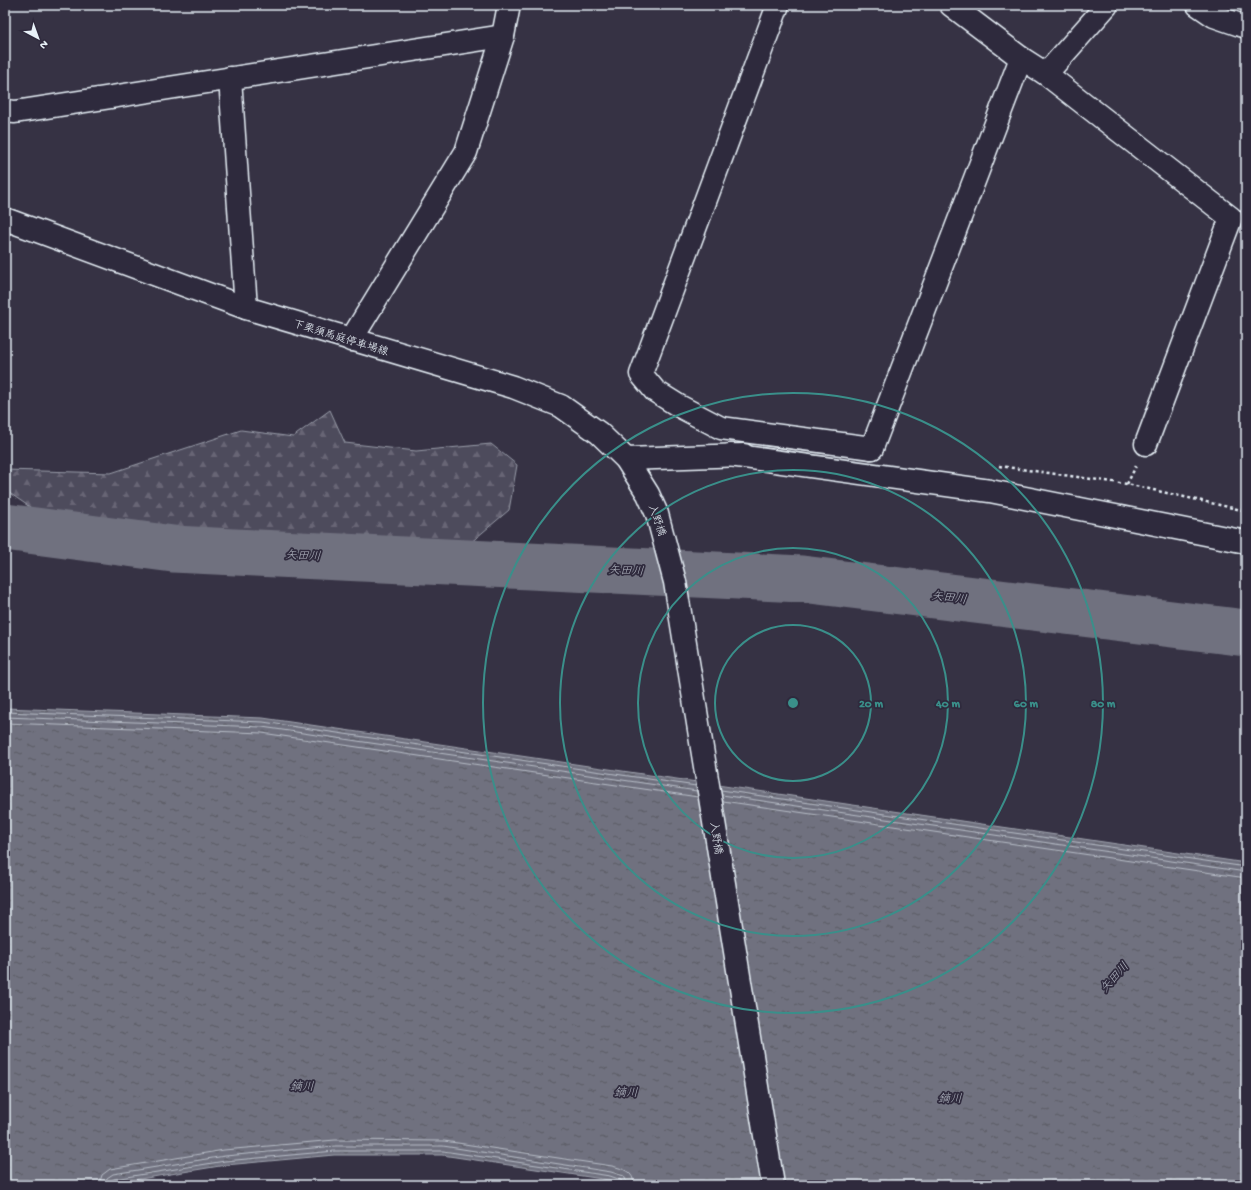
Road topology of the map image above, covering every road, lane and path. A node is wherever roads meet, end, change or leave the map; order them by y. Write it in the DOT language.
graph roads {
  1 [pos="509,5"];
  2 [pos="778,5"];
  3 [pos="951,5"];
  4 [pos="1108,5"];
  5 [pos="1198,5"];
  6 [pos="1246,27"];
  7 [pos="503,36"];
  8 [pos="1021,58"];
  9 [pos="1046,74"];
  10 [pos="230,78"];
  11 [pos="5,111"];
  12 [pos="5,219"];
  13 [pos="246,308"];
  14 [pos="351,340"];
  15 [pos="1146,444"];
  16 [pos="872,448"];
  17 [pos="730,455"];
  18 [pos="626,459"];
  19 [pos="996,466"];
  20 [pos="648,494"];
  21 [pos="1246,511"];
  22 [pos="1246,542"];
  23 [pos="773,1185"];
  1 -- 7 [label="street"];
  2 -- 16 [label="street"];
  3 -- 8 [label="street"];
  4 -- 9 [label="street"];
  5 -- 6 [label="street"];
  7 -- 10 [label="street"];
  7 -- 14 [label="street"];
  8 -- 9 [label="street"];
  8 -- 16 [label="street"];
  9 -- 15 [label="street"];
  10 -- 11 [label="street"];
  10 -- 13 [label="street"];
  12 -- 13 [label="street, 下栗須馬庭停車場線"];
  13 -- 14 [label="street, 下栗須馬庭停車場線"];
  14 -- 18 [label="street, 下栗須馬庭停車場線"];
  16 -- 17 [label="street"];
  17 -- 18 [label="street"];
  17 -- 22 [label="street"];
  18 -- 20 [label="street, 下栗須馬庭停車場線"];
  19 -- 21 [label="path"];
  20 -- 23 [label="street, 入野橋"];
}
